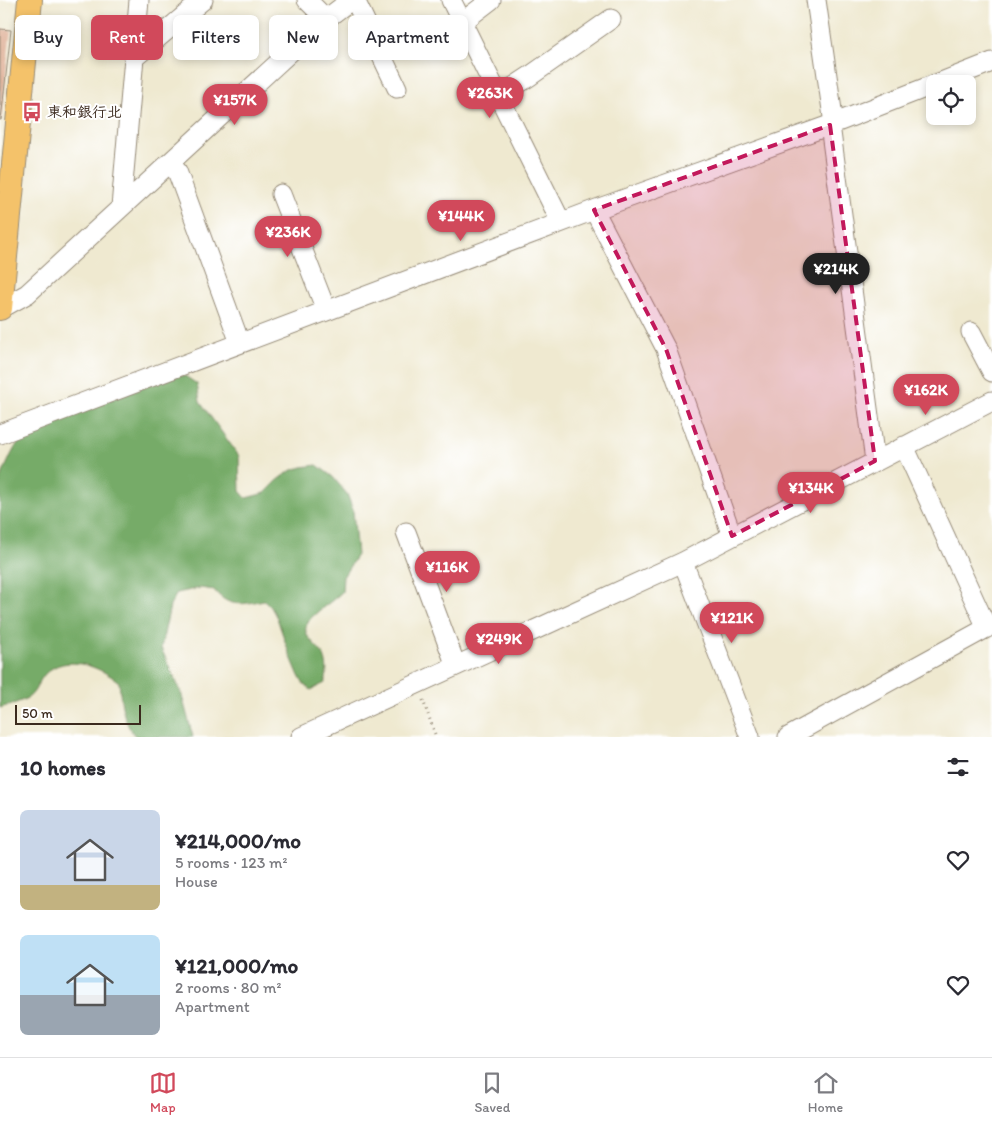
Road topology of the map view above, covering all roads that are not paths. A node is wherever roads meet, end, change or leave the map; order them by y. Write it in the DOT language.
graph roads {
  1 [pos="30,0"];
  2 [pos="139,0"];
  3 [pos="203,0"];
  4 [pos="307,0"];
  5 [pos="351,0"];
  6 [pos="355,0"];
  7 [pos="450,0"];
  8 [pos="491,0"];
  9 [pos="816,0"];
  10 [pos="138,15"];
  11 [pos="322,15"];
  12 [pos="331,15"];
  13 [pos="457,15"];
  14 [pos="468,18"];
  15 [pos="611,19"];
  16 [pos="163,34"];
  17 [pos="468,37"];
  18 [pos="134,60"];
  19 [pos="281,60"];
  20 [pos="992,62"];
  21 [pos="959,75"];
  22 [pos="397,88"];
  23 [pos="926,88"];
  24 [pos="498,97"];
  25 [pos="832,124"];
  26 [pos="168,164"];
  27 [pos="7,173"];
  28 [pos="281,194"];
  29 [pos="121,207"];
  30 [pos="594,210"];
  31 [pos="561,222"];
  32 [pos="0,308"];
  33 [pos="326,310"];
  34 [pos="971,332"];
  35 [pos="240,342"];
  36 [pos="992,372"];
  37 [pos="992,401"];
  38 [pos="0,434"];
  39 [pos="904,446"];
  40 [pos="874,462"];
  41 [pos="406,532"];
  42 [pos="732,536"];
  43 [pos="683,562"];
  44 [pos="990,626"];
  45 [pos="456,666"];
  46 [pos="301,737"];
  47 [pos="750,737"];
  48 [pos="788,737"];
  1 -- 27 [label="main road"];
  2 -- 10 [label="street"];
  3 -- 16 [label="street"];
  4 -- 11 [label="street"];
  5 -- 12 [label="street"];
  6 -- 22 [label="street"];
  7 -- 13 [label="street"];
  8 -- 14 [label="street"];
  9 -- 25 [label="street"];
  15 -- 24 [label="street"];
  17 -- 24 [label="street"];
  18 -- 29 [label="street"];
  19 -- 26 [label="street"];
  20 -- 21 [label="street"];
  23 -- 25 [label="street"];
  24 -- 31 [label="street"];
  25 -- 30 [label="street"];
  25 -- 40 [label="street"];
  26 -- 29 [label="street"];
  26 -- 35 [label="street"];
  27 -- 32 [label="main road"];
  28 -- 33 [label="street"];
  29 -- 32 [label="street"];
  30 -- 31 [label="street"];
  30 -- 42 [label="street"];
  31 -- 33 [label="street"];
  33 -- 35 [label="street"];
  34 -- 36 [label="street"];
  35 -- 38 [label="street"];
  37 -- 39 [label="street"];
  39 -- 40 [label="street"];
  39 -- 44 [label="street"];
  40 -- 42 [label="street"];
  41 -- 45 [label="street"];
  42 -- 43 [label="street"];
  43 -- 45 [label="street"];
  43 -- 47 [label="street"];
  44 -- 48 [label="street"];
  45 -- 46 [label="street"];
}
